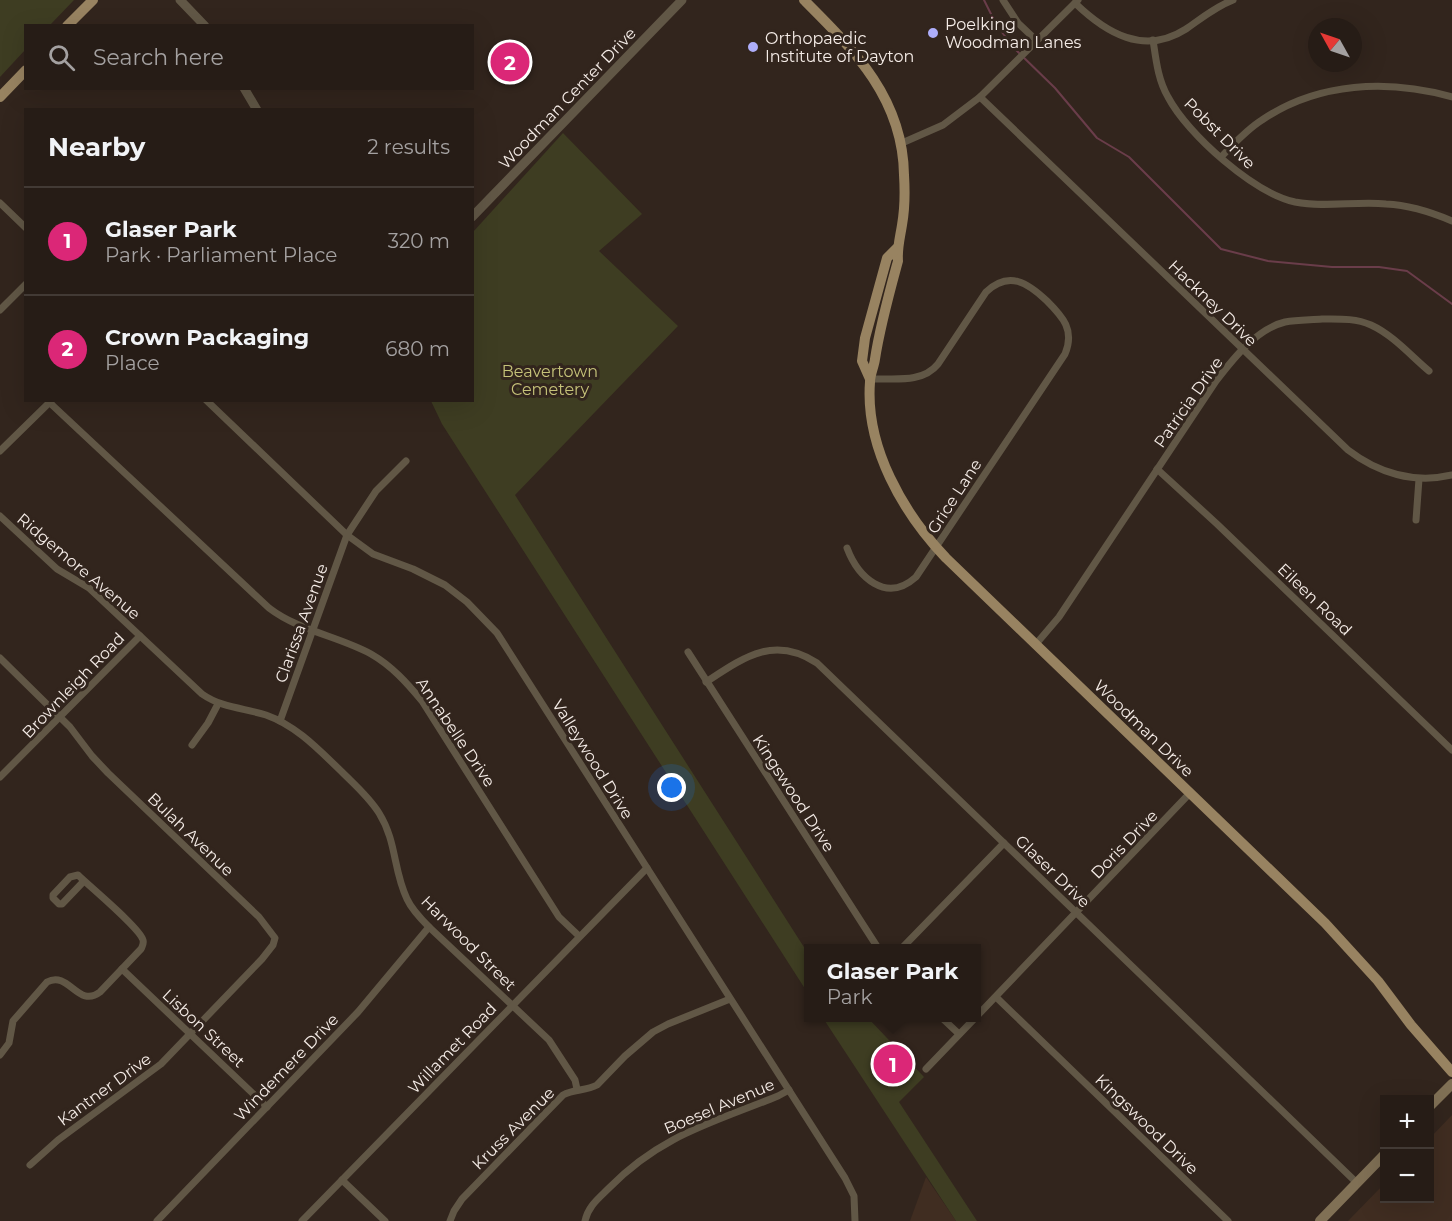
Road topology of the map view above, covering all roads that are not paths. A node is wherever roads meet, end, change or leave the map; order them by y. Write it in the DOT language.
graph roads {
  1 [pos="93,0"];
  2 [pos="180,0"];
  3 [pos="682,0"];
  4 [pos="804,0"];
  5 [pos="1003,0"];
  6 [pos="1233,0"];
  7 [pos="1076,2"];
  8 [pos="69,24"];
  9 [pos="203,24"];
  10 [pos="1036,40"];
  11 [pos="1153,40"];
  12 [pos="24,72"];
  13 [pos="245,90"];
  14 [pos="0,96"];
  15 [pos="980,97"];
  16 [pos="1452,97"];
  17 [pos="256,108"];
  18 [pos="902,143"];
  19 [pos="1221,157"];
  20 [pos="0,203"];
  21 [pos="474,216"];
  22 [pos="1452,221"];
  23 [pos="24,226"];
  24 [pos="24,286"];
  25 [pos="0,310"];
  26 [pos="1243,351"];
  27 [pos="1429,371"];
  28 [pos="870,379"];
  29 [pos="50,402"];
  30 [pos="52,402"];
  31 [pos="209,402"];
  32 [pos="0,451"];
  33 [pos="406,461"];
  34 [pos="1157,469"];
  35 [pos="1452,475"];
  36 [pos="1419,479"];
  37 [pos="0,516"];
  38 [pos="1416,520"];
  39 [pos="347,535"];
  40 [pos="847,548"];
  41 [pos="936,548"];
  42 [pos="314,630"];
  43 [pos="140,636"];
  44 [pos="1036,644"];
  45 [pos="688,652"];
  46 [pos="0,658"];
  47 [pos="706,682"];
  48 [pos="218,704"];
  49 [pos="61,717"];
  50 [pos="280,721"];
  51 [pos="192,745"];
  52 [pos="1452,750"];
  53 [pos="0,777"];
  54 [pos="1190,793"];
  55 [pos="1005,843"];
  56 [pos="647,868"];
  57 [pos="84,881"];
  58 [pos="1076,912"];
  59 [pos="429,927"];
  60 [pos="579,936"];
  61 [pos="875,944"];
  62 [pos="906,944"];
  63 [pos="122,969"];
  64 [pos="996,997"];
  65 [pos="730,999"];
  66 [pos="512,1005"];
  67 [pos="981,1012"];
  68 [pos="947,1022"];
  69 [pos="971,1022"];
  70 [pos="191,1033"];
  71 [pos="959,1034"];
  72 [pos="0,1055"];
  73 [pos="926,1069"];
  74 [pos="1452,1072"];
  75 [pos="1452,1084"];
  76 [pos="577,1089"];
  77 [pos="789,1090"];
  78 [pos="1434,1102"];
  79 [pos="267,1107"];
  80 [pos="1380,1159"];
  81 [pos="30,1165"];
  82 [pos="342,1180"];
  83 [pos="1357,1183"];
  84 [pos="157,1221"];
  85 [pos="302,1221"];
  86 [pos="385,1221"];
  87 [pos="450,1221"];
  88 [pos="585,1221"];
  89 [pos="855,1221"];
  90 [pos="1228,1221"];
  91 [pos="1320,1221"];
  1 -- 8 [label="main road"];
  2 -- 9 [label="street"];
  3 -- 21 [label="street, Woodman Center Drive"];
  4 -- 18 [label="main road, Woodman Drive"];
  5 -- 10 [label="street"];
  6 -- 11 [label="street"];
  7 -- 10 [label="street"];
  7 -- 11 [label="street"];
  10 -- 15 [label="street"];
  11 -- 19 [label="street, Pobst Drive"];
  12 -- 14 [label="main road"];
  13 -- 17 [label="street"];
  15 -- 18 [label="street"];
  15 -- 26 [label="street, Hackney Drive"];
  16 -- 19 [label="street"];
  18 -- 28 [label="main road, Woodman Drive"];
  19 -- 22 [label="street, Pobst Drive"];
  20 -- 23 [label="street"];
  24 -- 25 [label="street"];
  26 -- 27 [label="street, Patricia Drive"];
  26 -- 34 [label="street, Patricia Drive"];
  26 -- 36 [label="street, Hackney Drive"];
  28 -- 41 [label="main road, Woodman Drive"];
  28 -- 41 [label="street, Grice Lane"];
  29 -- 32 [label="street"];
  30 -- 42 [label="street, Annabelle Drive"];
  31 -- 39 [label="street, Valleywood Drive"];
  33 -- 39 [label="street, Clarissa Avenue"];
  34 -- 44 [label="street, Patricia Drive"];
  34 -- 52 [label="street, Eileen Road"];
  35 -- 36 [label="street, Hackney Drive"];
  36 -- 38 [label="street"];
  37 -- 43 [label="street, Ridgemore Avenue"];
  39 -- 42 [label="street, Clarissa Avenue"];
  39 -- 56 [label="street, Valleywood Drive"];
  40 -- 41 [label="street, Grice Lane"];
  41 -- 44 [label="main road, Woodman Drive"];
  42 -- 50 [label="street, Clarissa Avenue"];
  42 -- 60 [label="street, Annabelle Drive"];
  43 -- 48 [label="street, Harwood Street"];
  43 -- 49 [label="street, Brownleigh Road"];
  44 -- 54 [label="main road, Woodman Drive"];
  45 -- 47 [label="street, Kingswood Drive"];
  46 -- 49 [label="street, Bulah Avenue"];
  47 -- 55 [label="street, Glaser Drive"];
  47 -- 61 [label="street, Kingswood Drive"];
  48 -- 50 [label="street, Harwood Street"];
  48 -- 51 [label="street"];
  49 -- 53 [label="street, Brownleigh Road"];
  49 -- 70 [label="street, Bulah Avenue"];
  50 -- 59 [label="street, Harwood Street"];
  54 -- 58 [label="street, Doris Drive"];
  54 -- 74 [label="main road, Woodman Drive"];
  55 -- 58 [label="street, Glaser Drive"];
  55 -- 62 [label="street"];
  56 -- 60 [label="street, Willamet Road"];
  56 -- 65 [label="street, Valleywood Drive"];
  57 -- 57 [label="street"];
  57 -- 63 [label="street"];
  58 -- 64 [label="street, Doris Drive"];
  58 -- 83 [label="street, Glaser Drive"];
  59 -- 66 [label="street, Harwood Street"];
  59 -- 79 [label="street, Windemere Drive"];
  60 -- 66 [label="street, Willamet Road"];
  63 -- 70 [label="street, Lisbon Street"];
  63 -- 72 [label="street"];
  64 -- 67 [label="street, Doris Drive"];
  64 -- 90 [label="street, Kingswood Drive"];
  65 -- 76 [label="street, Kruss Avenue"];
  65 -- 77 [label="street, Valleywood Drive"];
  66 -- 76 [label="street, Harwood Street"];
  66 -- 82 [label="street, Willamet Road"];
  68 -- 71 [label="street"];
  69 -- 71 [label="street, Doris Drive"];
  70 -- 79 [label="street, Lisbon Street"];
  70 -- 81 [label="street, Kantner Drive"];
  71 -- 73 [label="street, Doris Drive"];
  75 -- 78 [label="main road"];
  76 -- 87 [label="street, Kruss Avenue"];
  77 -- 88 [label="street, Boesel Avenue"];
  77 -- 89 [label="street, Valleywood Drive"];
  79 -- 84 [label="street, Windemere Drive"];
  80 -- 83 [label="main road"];
  82 -- 85 [label="street, Willamet Road"];
  82 -- 86 [label="street"];
  83 -- 91 [label="main road"];
}
